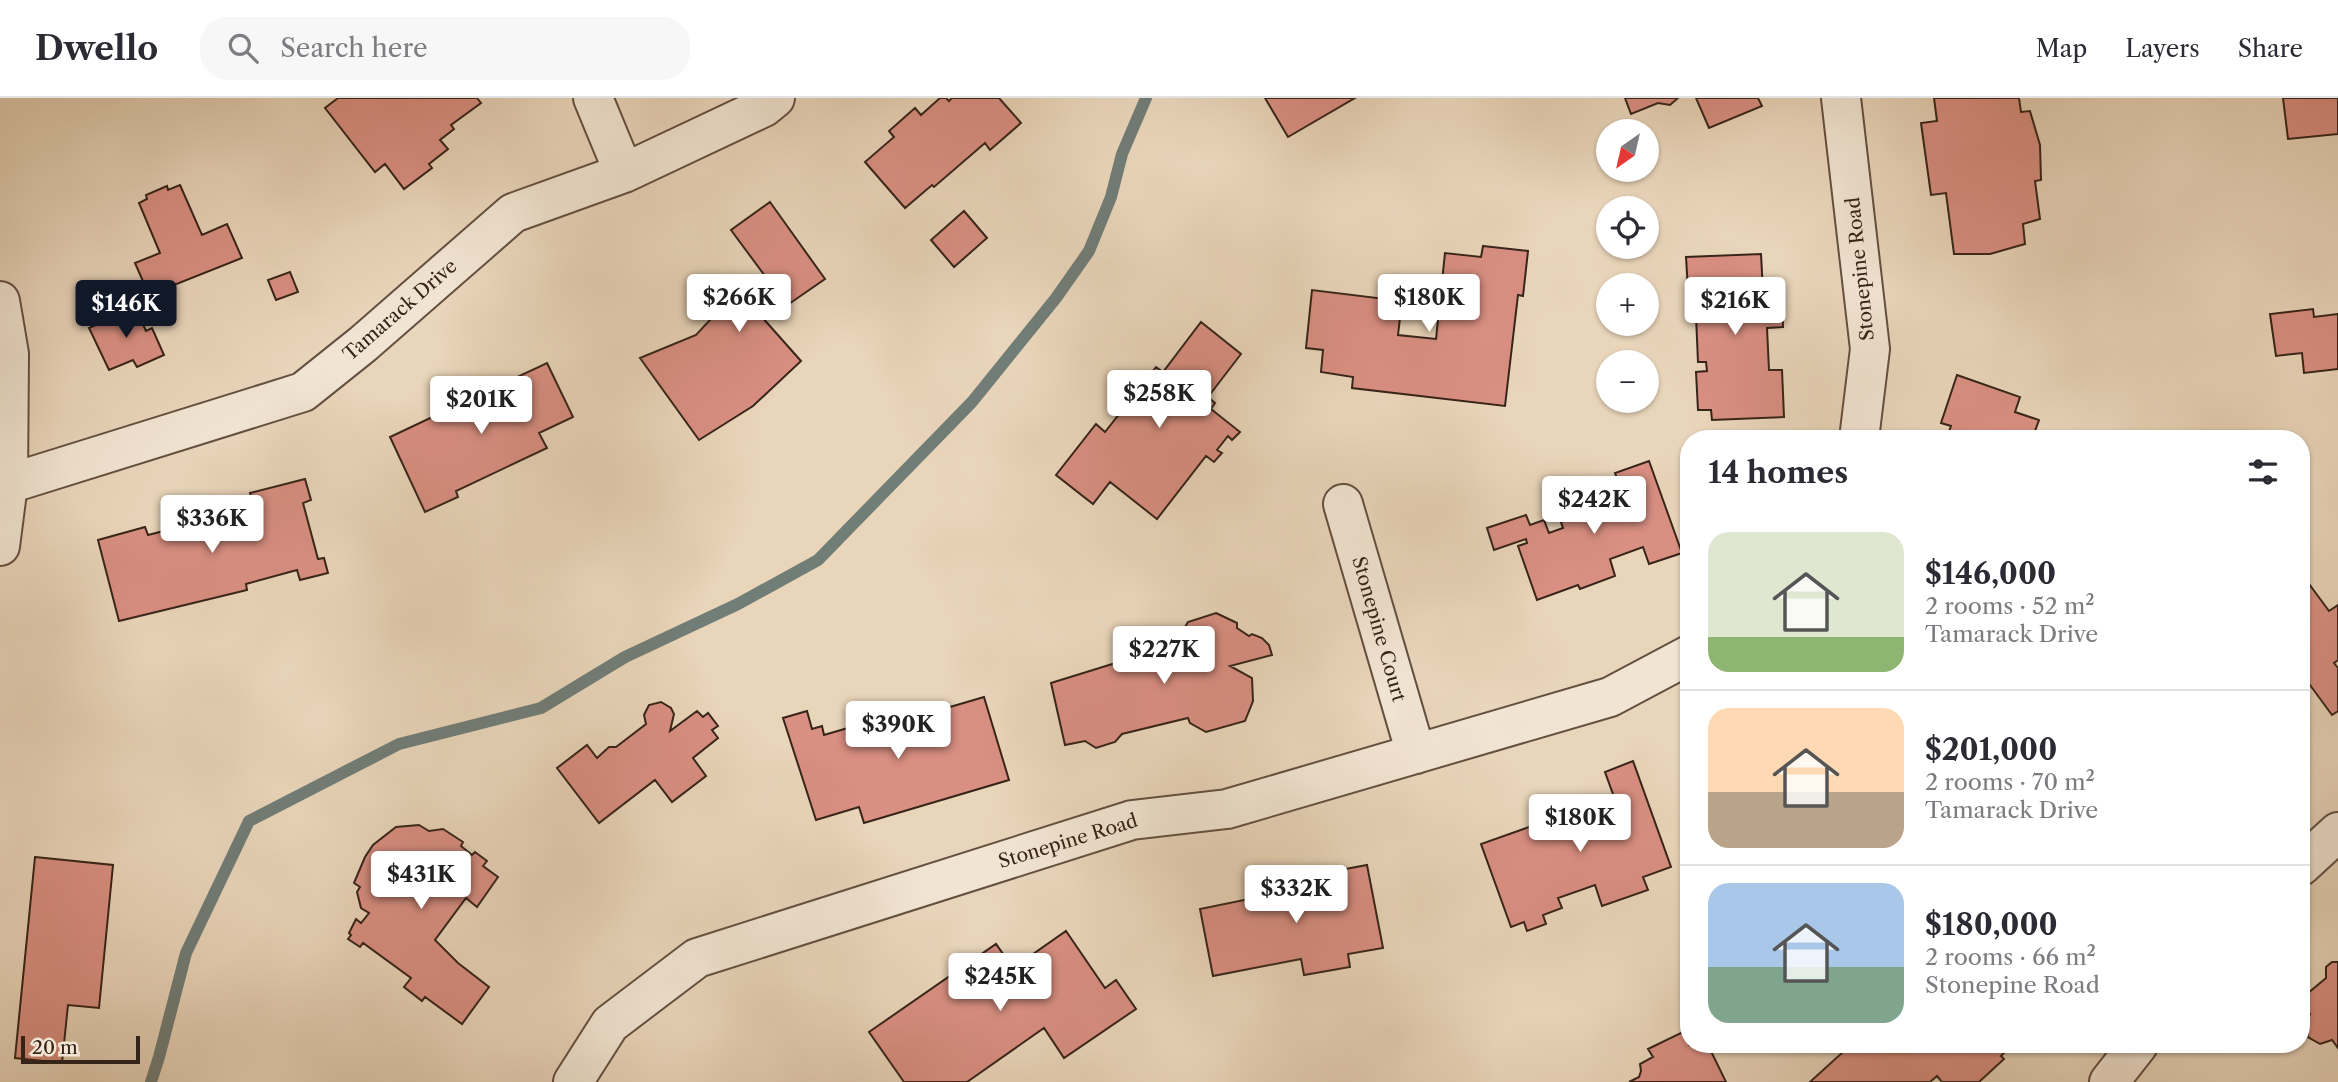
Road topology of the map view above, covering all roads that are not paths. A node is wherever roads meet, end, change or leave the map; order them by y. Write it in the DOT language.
graph roads {
  1 [pos="593,98"];
  2 [pos="775,98"];
  3 [pos="1841,98"];
  4 [pos="624,173"];
  5 [pos="0,301"];
  6 [pos="1860,430"];
  7 [pos="8,484"];
  8 [pos="1343,504"];
  9 [pos="0,546"];
  10 [pos="1680,660"];
  11 [pos="1416,754"];
  12 [pos="2338,832"];
  13 [pos="2310,858"];
  14 [pos="2132,1053"];
  15 [pos="573,1082"];
  16 [pos="2109,1082"];
  1 -- 4 [label="street"];
  2 -- 4 [label="street, Tamarack Drive"];
  3 -- 6 [label="street, Stonepine Road"];
  4 -- 7 [label="street, Tamarack Drive"];
  5 -- 7 [label="street"];
  7 -- 9 [label="street"];
  8 -- 11 [label="street, Stonepine Court"];
  10 -- 11 [label="street, Stonepine Road"];
  11 -- 15 [label="street, Stonepine Road"];
  12 -- 13 [label="street"];
  14 -- 16 [label="street"];
}
